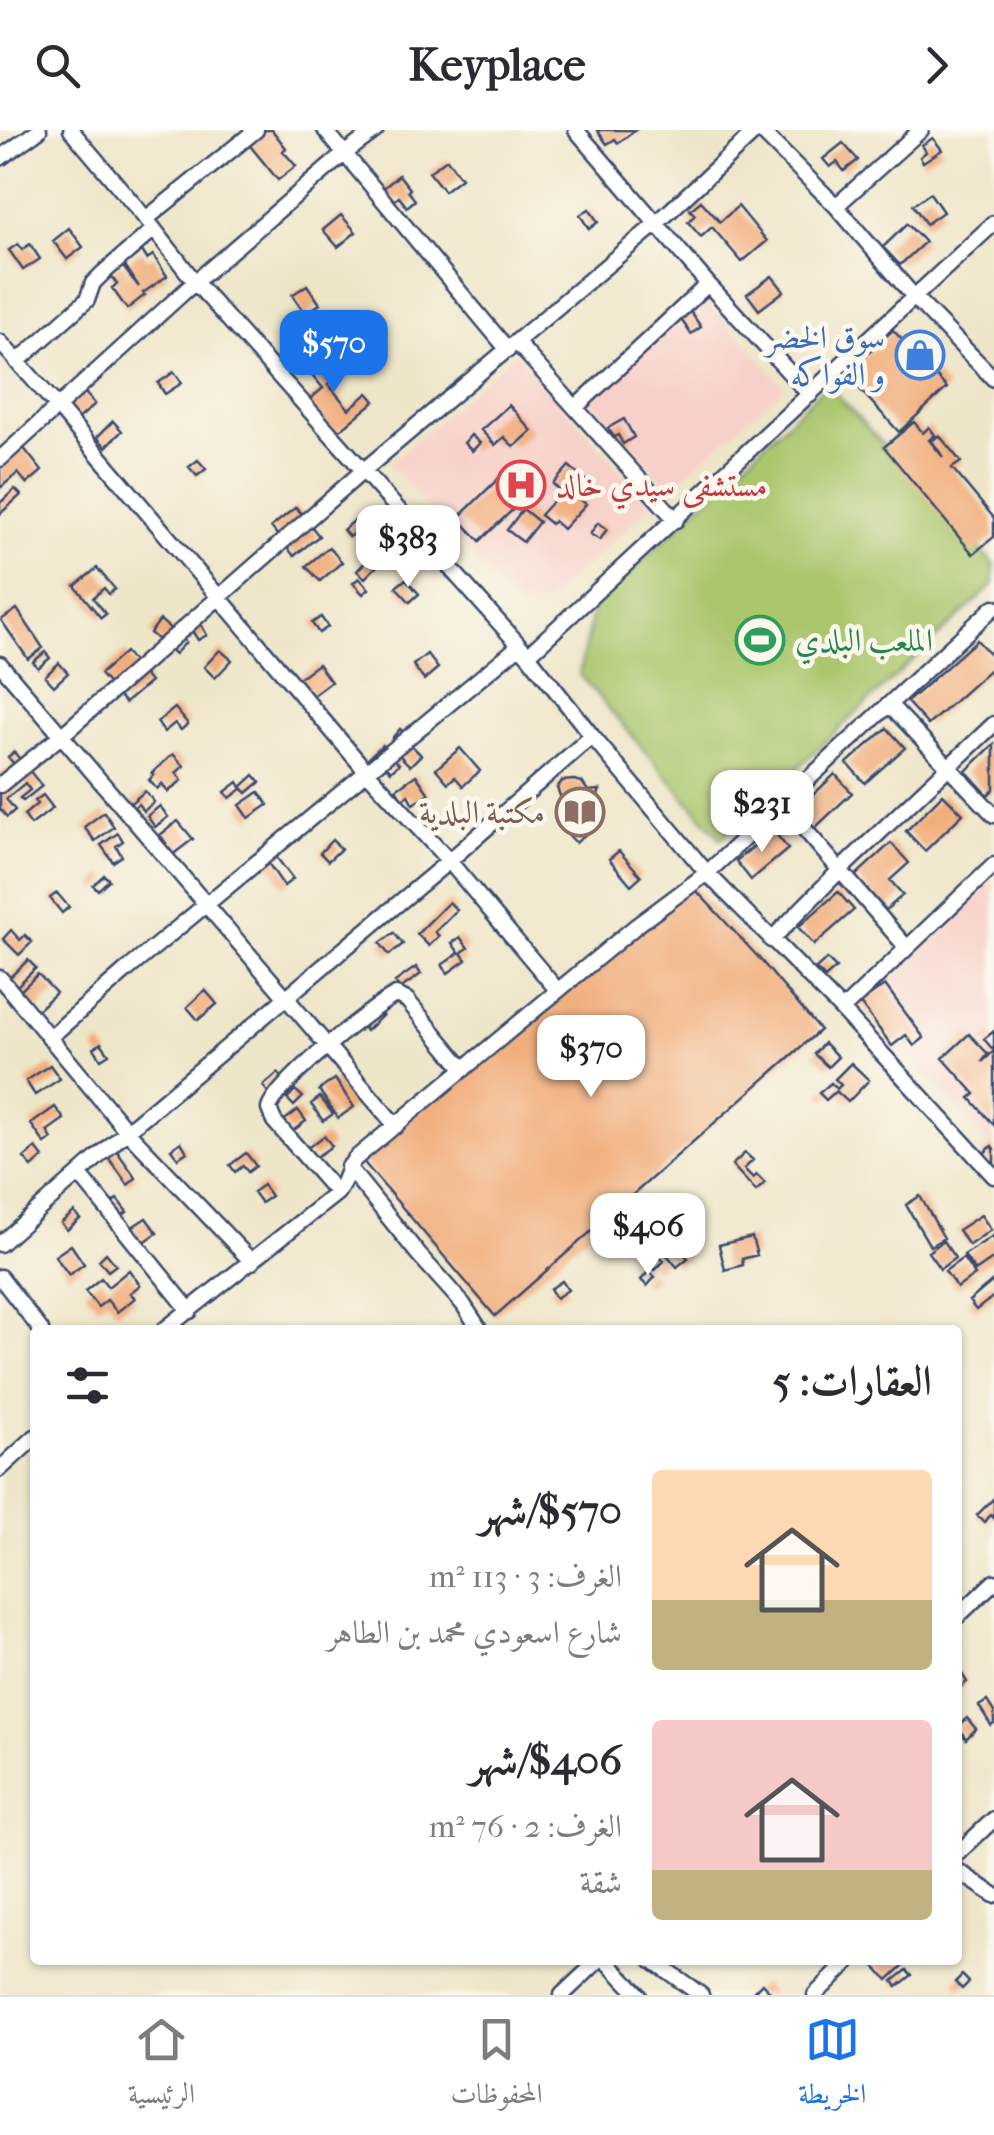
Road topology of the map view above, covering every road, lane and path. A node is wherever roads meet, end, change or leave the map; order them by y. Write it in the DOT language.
graph roads {
  1 [pos="38,130"];
  2 [pos="71,130"];
  3 [pos="256,130"];
  4 [pos="325,130"];
  5 [pos="376,130"];
  6 [pos="576,130"];
  7 [pos="758,130"];
  8 [pos="921,130"];
  9 [pos="344,154"];
  10 [pos="0,158"];
  11 [pos="836,206"];
  12 [pos="994,223"];
  13 [pos="150,224"];
  14 [pos="656,224"];
  15 [pos="195,282"];
  16 [pos="708,284"];
  17 [pos="914,298"];
  18 [pos="0,342"];
  19 [pos="512,346"];
  20 [pos="18,362"];
  21 [pos="994,380"];
  22 [pos="810,395"];
  23 [pos="56,406"];
  24 [pos="576,407"];
  25 [pos="0,459"];
  26 [pos="364,470"];
  27 [pos="676,520"];
  28 [pos="218,598"];
  29 [pos="994,607"];
  30 [pos="524,650"];
  31 [pos="0,664"];
  32 [pos="888,704"];
  33 [pos="994,724"];
  34 [pos="61,736"];
  35 [pos="592,736"];
  36 [pos="949,768"];
  37 [pos="366,771"];
  38 [pos="0,785"];
  39 [pos="782,803"];
  40 [pos="994,815"];
  41 [pos="449,861"];
  42 [pos="994,865"];
  43 [pos="840,870"];
  44 [pos="707,873"];
  45 [pos="206,905"];
  46 [pos="770,940"];
  47 [pos="907,948"];
  48 [pos="0,978"];
  49 [pos="558,990"];
  50 [pos="286,996"];
  51 [pos="842,1010"];
  52 [pos="49,1038"];
  53 [pos="327,1047"];
  54 [pos="464,1070"];
  55 [pos="396,1126"];
  56 [pos="127,1130"];
  57 [pos="348,1167"];
  58 [pos="78,1174"];
  59 [pos="994,1176"];
  60 [pos="337,1193"];
  61 [pos="0,1244"];
  62 [pos="252,1262"];
  63 [pos="0,1277"];
  64 [pos="190,1310"];
  65 [pos="37,1325"];
  66 [pos="170,1325"];
  67 [pos="477,1325"];
  68 [pos="30,1442"];
  69 [pos="1,1465"];
  70 [pos="994,1582"];
  71 [pos="962,1612"];
  72 [pos="994,1820"];
  73 [pos="962,1850"];
  74 [pos="962,1874"];
  75 [pos="994,1895"];
  76 [pos="596,1965"];
  77 [pos="607,1965"];
  78 [pos="659,1965"];
  79 [pos="845,1965"];
  80 [pos="562,1995"];
  81 [pos="640,1995"];
  82 [pos="701,1995"];
  83 [pos="815,1995"];
  1 -- 10 [label="street"];
  2 -- 13 [label="street"];
  3 -- 13 [label="street"];
  4 -- 9 [label="street"];
  5 -- 9 [label="street"];
  6 -- 14 [label="street"];
  7 -- 11 [label="street"];
  7 -- 14 [label="street"];
  8 -- 11 [label="street"];
  9 -- 15 [label="street"];
  9 -- 19 [label="street"];
  11 -- 17 [label="street"];
  12 -- 17 [label="street"];
  13 -- 15 [label="street"];
  13 -- 20 [label="street"];
  14 -- 16 [label="street"];
  14 -- 19 [label="street"];
  15 -- 23 [label="street"];
  15 -- 26 [label="street"];
  16 -- 22 [label="street"];
  16 -- 24 [label="street"];
  17 -- 21 [label="street"];
  17 -- 22 [label="street"];
  18 -- 20 [label="street"];
  19 -- 24 [label="street"];
  19 -- 26 [label="street"];
  20 -- 23 [label="street"];
  22 -- 27 [label="street"];
  23 -- 25 [label="street"];
  23 -- 28 [label="street"];
  24 -- 27 [label="street"];
  26 -- 28 [label="street"];
  26 -- 30 [label="street"];
  27 -- 30 [label="street"];
  28 -- 34 [label="street"];
  28 -- 37 [label="street"];
  29 -- 32 [label="street"];
  30 -- 35 [label="street"];
  30 -- 37 [label="street"];
  31 -- 34 [label="street"];
  32 -- 36 [label="street"];
  32 -- 39 [label="street"];
  33 -- 36 [label="street"];
  34 -- 38 [label="street"];
  34 -- 45 [label="street"];
  35 -- 41 [label="street"];
  35 -- 44 [label="street"];
  36 -- 40 [label="street"];
  36 -- 43 [label="street"];
  37 -- 41 [label="street"];
  37 -- 45 [label="street"];
  39 -- 43 [label="street"];
  39 -- 44 [label="street"];
  41 -- 49 [label="street"];
  41 -- 50 [label="street"];
  42 -- 47 [label="street"];
  43 -- 46 [label="street"];
  43 -- 47 [label="street"];
  44 -- 46 [label="street"];
  44 -- 49 [label="street"];
  45 -- 50 [label="street"];
  45 -- 52 [label="street"];
  46 -- 51 [label="street"];
  47 -- 51 [label="street"];
  48 -- 52 [label="street"];
  49 -- 54 [label="street"];
  50 -- 53 [label="street"];
  50 -- 56 [label="street"];
  51 -- 59 [label="street"];
  52 -- 56 [label="street"];
  53 -- 54 [label="street"];
  53 -- 55 [label="street"];
  53 -- 60 [label="street"];
  54 -- 55 [label="street"];
  55 -- 57 [label="street"];
  56 -- 58 [label="street"];
  56 -- 62 [label="street"];
  57 -- 60 [label="street"];
  57 -- 67 [label="street"];
  58 -- 61 [label="street"];
  58 -- 64 [label="street"];
  60 -- 62 [label="street"];
  62 -- 64 [label="street"];
  63 -- 65 [label="street"];
  64 -- 66 [label="street"];
  68 -- 69 [label="street"];
  70 -- 71 [label="street"];
  72 -- 73 [label="street"];
  74 -- 75 [label="street"];
  76 -- 80 [label="street"];
  77 -- 81 [label="street"];
  78 -- 82 [label="street"];
  79 -- 83 [label="street"];
}
